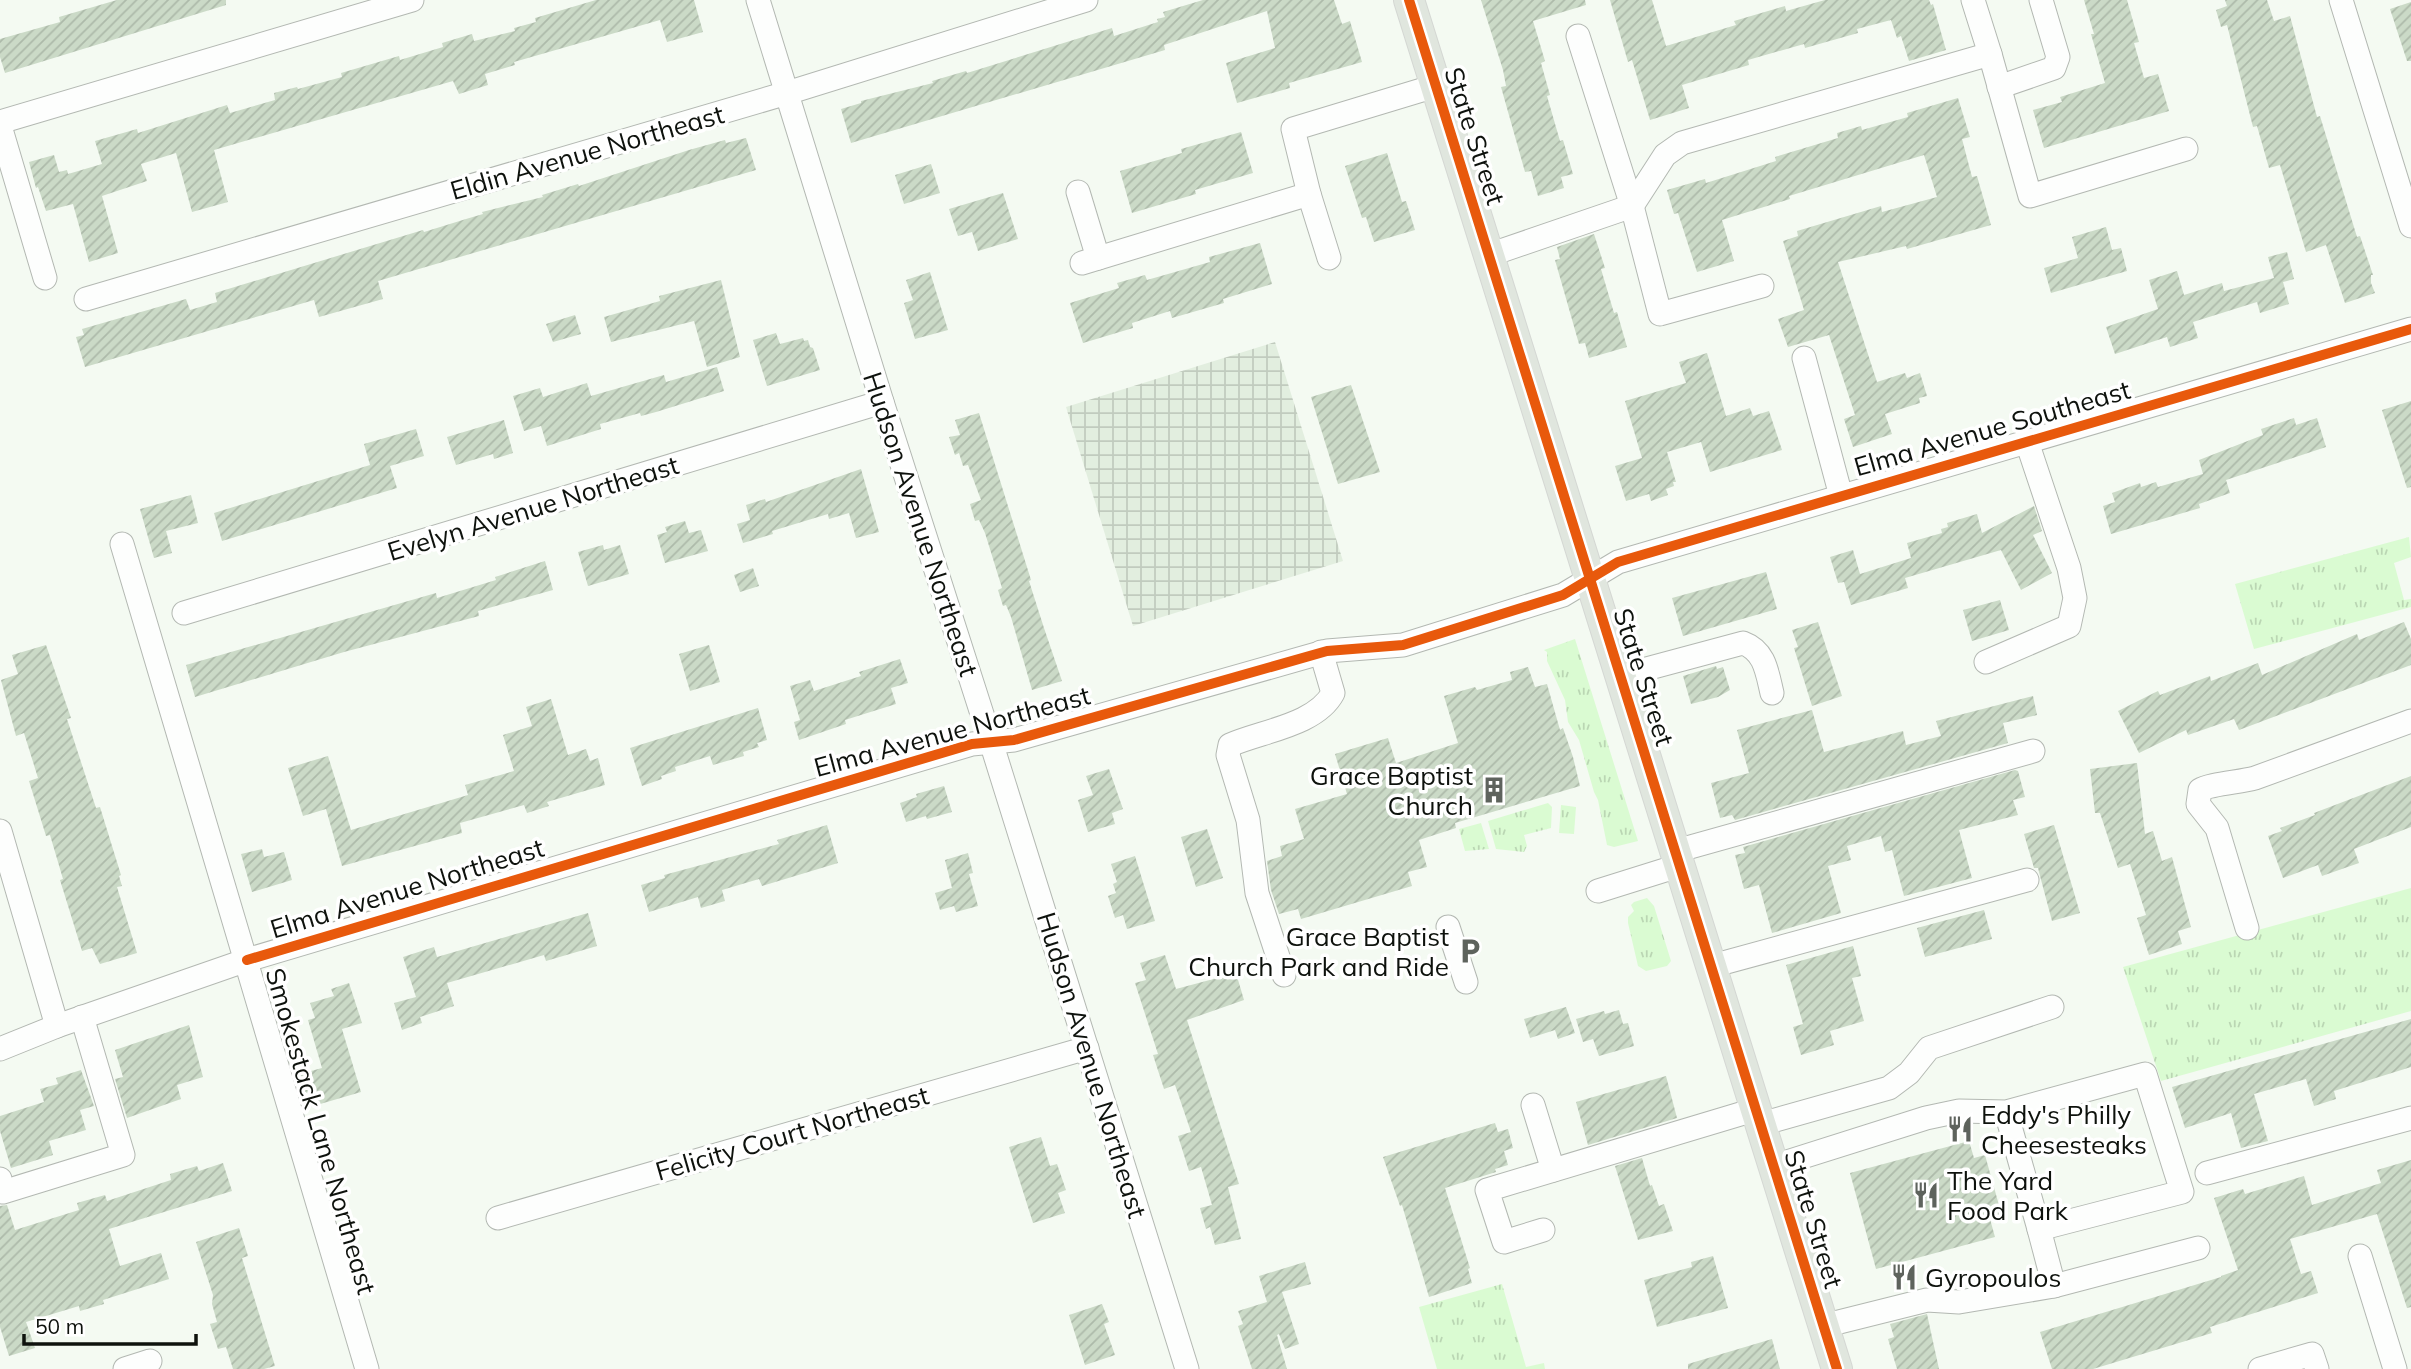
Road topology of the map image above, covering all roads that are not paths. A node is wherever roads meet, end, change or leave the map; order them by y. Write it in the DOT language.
graph roads {
  1 [pos="412,0"];
  2 [pos="758,0"];
  3 [pos="1086,0"];
  4 [pos="1409,0"];
  5 [pos="1973,0"];
  6 [pos="2041,0"];
  7 [pos="2341,0"];
  8 [pos="1578,36"];
  9 [pos="1990,54"];
  10 [pos="1435,86"];
  11 [pos="1999,87"];
  12 [pos="787,93"];
  13 [pos="0,124"];
  14 [pos="2186,149"];
  15 [pos="1077,192"];
  16 [pos="1309,194"];
  17 [pos="1632,206"];
  18 [pos="2411,226"];
  19 [pos="1489,255"];
  20 [pos="1329,258"];
  21 [pos="45,278"];
  22 [pos="1762,286"];
  23 [pos="86,299"];
  24 [pos="2411,330"];
  25 [pos="1804,358"];
  26 [pos="882,402"];
  27 [pos="2027,442"];
  28 [pos="1841,496"];
  29 [pos="122,544"];
  30 [pos="1589,580"];
  31 [pos="184,613"];
  32 [pos="1321,652"];
  33 [pos="1986,662"];
  34 [pos="1620,676"];
  35 [pos="1772,693"];
  36 [pos="2411,721"];
  37 [pos="991,742"];
  38 [pos="2033,751"];
  39 [pos="0,834"];
  40 [pos="1678,858"];
  41 [pos="2027,880"];
  42 [pos="1598,891"];
  43 [pos="1448,928"];
  44 [pos="2247,928"];
  45 [pos="247,960"];
  46 [pos="1712,966"];
  47 [pos="1284,975"];
  48 [pos="1465,982"];
  49 [pos="2052,1007"];
  50 [pos="82,1017"];
  51 [pos="57,1026"];
  52 [pos="1087,1048"];
  53 [pos="0,1049"];
  54 [pos="1533,1105"];
  55 [pos="2006,1112"];
  56 [pos="1759,1116"];
  57 [pos="2411,1118"];
  58 [pos="1774,1166"];
  59 [pos="1553,1170"];
  60 [pos="2207,1173"];
  61 [pos="0,1179"];
  62 [pos="498,1219"];
  63 [pos="2039,1229"];
  64 [pos="1543,1230"];
  65 [pos="2197,1248"];
  66 [pos="2360,1256"];
  67 [pos="2054,1286"];
  68 [pos="1823,1326"];
  69 [pos="150,1361"];
  70 [pos="125,1369"];
  71 [pos="367,1369"];
  72 [pos="1187,1369"];
  73 [pos="1837,1369"];
  74 [pos="2260,1369"];
  75 [pos="2317,1369"];
  76 [pos="2395,1369"];
  1 -- 13 [label="street"];
  2 -- 12 [label="street, Hudson Avenue Northeast"];
  3 -- 12 [label="street, Eldin Avenue Northeast"];
  4 -- 10 [label="main road, State Street"];
  5 -- 9 [label="street"];
  6 -- 11 [label="street"];
  7 -- 18 [label="street"];
  8 -- 17 [label="street"];
  9 -- 11 [label="street"];
  9 -- 17 [label="street"];
  10 -- 16 [label="street"];
  10 -- 19 [label="main road, State Street"];
  11 -- 14 [label="street"];
  12 -- 23 [label="street, Eldin Avenue Northeast"];
  12 -- 26 [label="street, Hudson Avenue Northeast"];
  13 -- 21 [label="street"];
  15 -- 16 [label="street"];
  16 -- 20 [label="street"];
  17 -- 19 [label="street"];
  17 -- 22 [label="street"];
  19 -- 30 [label="main road, State Street"];
  24 -- 27 [label="street, Elma Avenue Southeast"];
  25 -- 28 [label="street"];
  26 -- 31 [label="street, Evelyn Avenue Northeast"];
  26 -- 37 [label="street, Hudson Avenue Northeast"];
  27 -- 28 [label="street, Elma Avenue Southeast"];
  27 -- 33 [label="street"];
  28 -- 30 [label="street, Elma Avenue Southeast"];
  29 -- 45 [label="street, Smokestack Lane Northeast"];
  30 -- 32 [label="street, Elma Avenue Northeast"];
  30 -- 34 [label="main road, State Street"];
  32 -- 37 [label="street, Elma Avenue Northeast"];
  32 -- 47 [label="street"];
  34 -- 35 [label="street"];
  34 -- 40 [label="main road, State Street"];
  36 -- 44 [label="street"];
  37 -- 45 [label="street, Elma Avenue Northeast"];
  37 -- 52 [label="street, Hudson Avenue Northeast"];
  38 -- 40 [label="street"];
  39 -- 51 [label="street"];
  40 -- 42 [label="street"];
  40 -- 46 [label="main road, State Street"];
  41 -- 46 [label="street"];
  43 -- 48 [label="street"];
  45 -- 50 [label="street, Elma Avenue Northeast"];
  45 -- 71 [label="street, Smokestack Lane Northeast"];
  46 -- 56 [label="main road, State Street"];
  49 -- 56 [label="street"];
  50 -- 51 [label="street, Elma Avenue Northeast"];
  50 -- 61 [label="street"];
  51 -- 53 [label="street, Elma Avenue Northeast"];
  52 -- 62 [label="street, Felicity Court Northeast"];
  52 -- 72 [label="street, Hudson Avenue Northeast"];
  54 -- 59 [label="street"];
  55 -- 58 [label="street"];
  55 -- 63 [label="street"];
  55 -- 63 [label="street"];
  56 -- 58 [label="main road, State Street"];
  56 -- 59 [label="street"];
  57 -- 60 [label="street"];
  58 -- 68 [label="main road, State Street"];
  59 -- 64 [label="street"];
  63 -- 67 [label="street"];
  65 -- 67 [label="street"];
  66 -- 76 [label="street"];
  67 -- 68 [label="street"];
  68 -- 73 [label="main road, State Street"];
  69 -- 70 [label="street"];
  74 -- 75 [label="street"];
}
